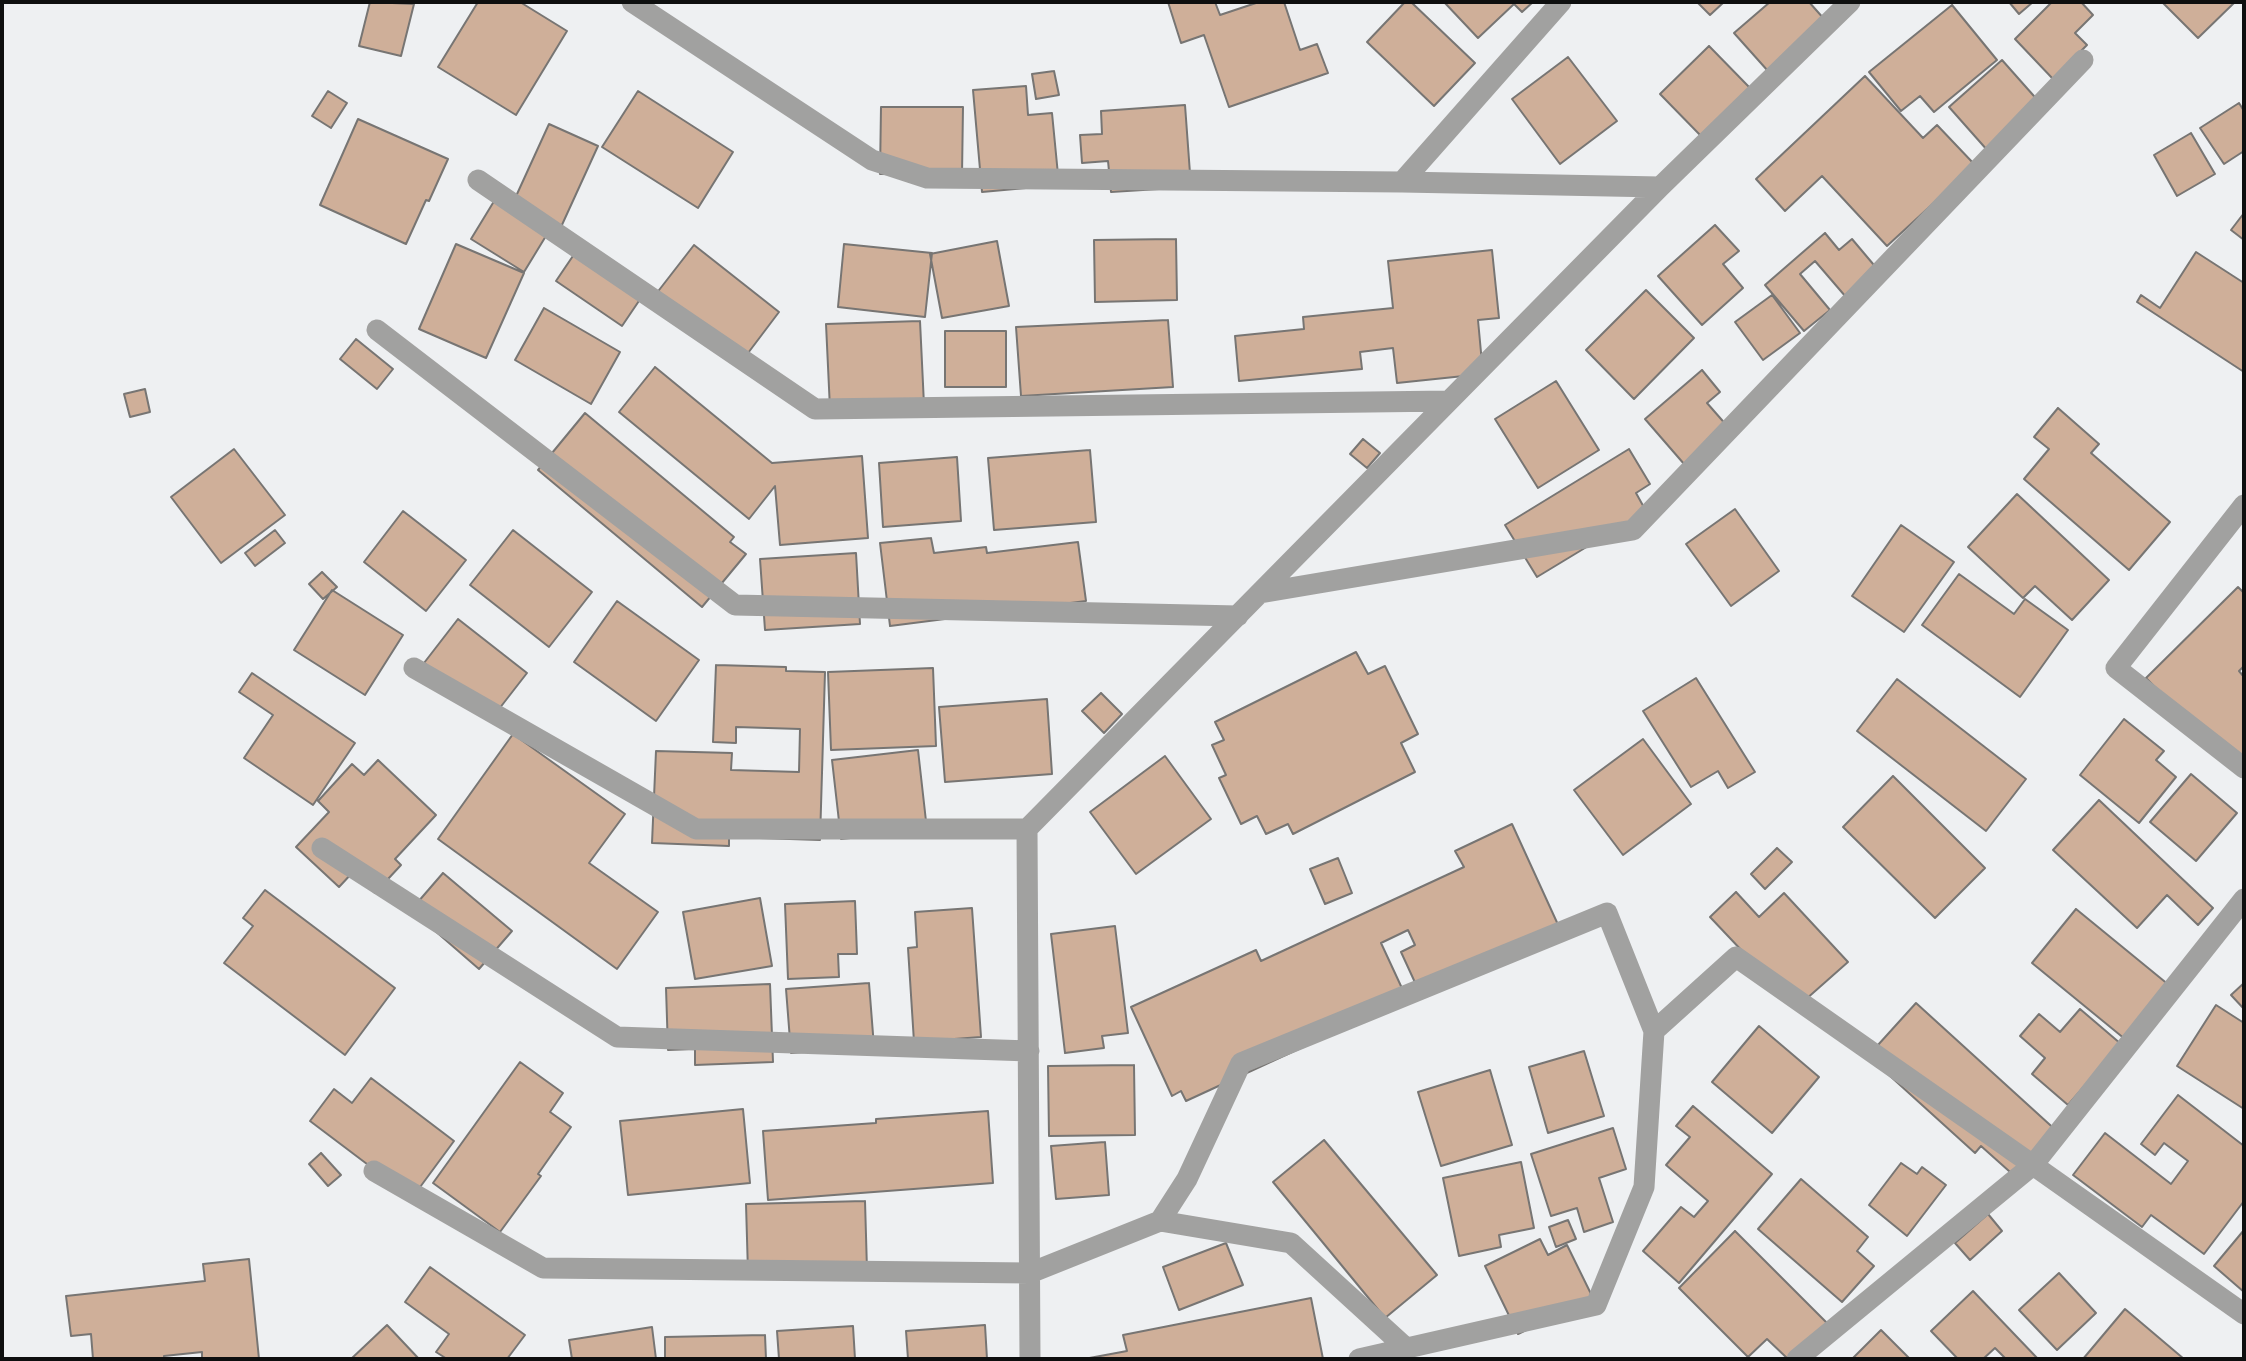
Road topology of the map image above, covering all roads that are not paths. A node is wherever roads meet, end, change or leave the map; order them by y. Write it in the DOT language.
graph roads {
  1 [pos="632,2"];
  2 [pos="1561,2"];
  3 [pos="1850,2"];
  4 [pos="2083,60"];
  5 [pos="478,180"];
  6 [pos="1402,182"];
  7 [pos="1660,187"];
  8 [pos="377,330"];
  9 [pos="1449,401"];
  10 [pos="2244,505"];
  11 [pos="1260,593"];
  12 [pos="1238,616"];
  13 [pos="414,667"];
  14 [pos="2244,768"];
  15 [pos="1027,829"];
  16 [pos="322,848"];
  17 [pos="2244,899"];
  18 [pos="1654,1031"];
  19 [pos="1029,1051"];
  20 [pos="2033,1165"];
  21 [pos="374,1171"];
  22 [pos="1160,1221"];
  23 [pos="1030,1273"];
  24 [pos="2244,1314"];
  25 [pos="1406,1348"];
  26 [pos="1030,1359"];
  27 [pos="1359,1359"];
  28 [pos="1797,1359"];
  1 -- 6 [label="street"];
  2 -- 6 [label="street"];
  3 -- 7 [label="street"];
  4 -- 11 [label="street"];
  5 -- 9 [label="street"];
  6 -- 7 [label="street"];
  7 -- 9 [label="street"];
  8 -- 12 [label="street"];
  9 -- 11 [label="street"];
  10 -- 14 [label="street"];
  11 -- 12 [label="street"];
  12 -- 15 [label="street"];
  13 -- 15 [label="street"];
  15 -- 19 [label="street"];
  16 -- 19 [label="street"];
  17 -- 20 [label="street"];
  18 -- 20 [label="street"];
  18 -- 22 [label="street"];
  18 -- 25 [label="street"];
  19 -- 23 [label="street"];
  20 -- 24 [label="street"];
  20 -- 28 [label="street"];
  21 -- 23 [label="street"];
  22 -- 23 [label="street"];
  22 -- 25 [label="street"];
  23 -- 26 [label="street"];
  25 -- 27 [label="street"];
}
